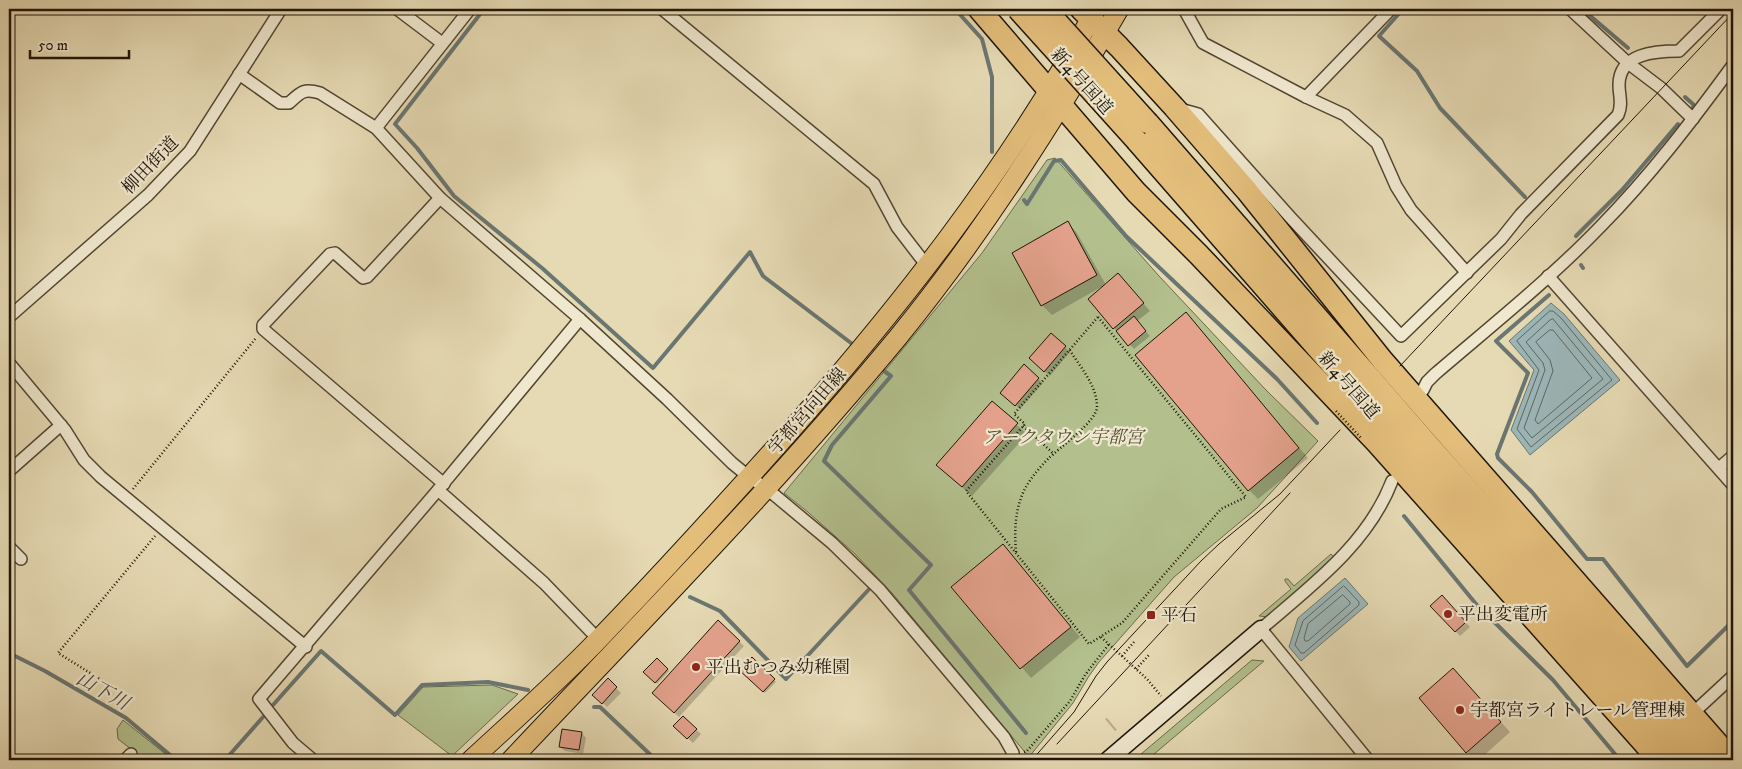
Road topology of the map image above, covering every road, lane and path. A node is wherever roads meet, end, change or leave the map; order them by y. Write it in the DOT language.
graph roads {
  1 [pos="281,9"];
  2 [pos="397,9"];
  3 [pos="470,9"];
  4 [pos="662,9"];
  5 [pos="978,9"];
  6 [pos="1018,9"];
  7 [pos="1045,9"];
  8 [pos="1119,9"];
  9 [pos="1184,9"];
  10 [pos="1391,9"];
  11 [pos="1570,9"];
  12 [pos="1721,9"];
  13 [pos="1093,17"];
  14 [pos="442,43"];
  15 [pos="1628,62"];
  16 [pos="1733,65"];
  17 [pos="239,74"];
  18 [pos="1306,97"];
  19 [pos="1054,98"];
  20 [pos="1174,107"];
  21 [pos="1693,119"];
  22 [pos="376,128"];
  23 [pos="1142,132"];
  24 [pos="440,198"];
  25 [pos="927,266"];
  26 [pos="1466,273"];
  27 [pos="1548,276"];
  28 [pos="9,317"];
  29 [pos="580,319"];
  30 [pos="263,330"];
  31 [pos="1069,349"];
  32 [pos="9,363"];
  33 [pos="1423,390"];
  34 [pos="1336,410"];
  35 [pos="61,424"];
  36 [pos="1022,426"];
  37 [pos="1362,439"];
  38 [pos="1054,454"];
  39 [pos="1733,456"];
  40 [pos="1719,468"];
  41 [pos="9,471"];
  42 [pos="749,477"];
  43 [pos="1392,480"];
  44 [pos="1733,485"];
  45 [pos="441,487"];
  46 [pos="766,488"];
  47 [pos="126,498"];
  48 [pos="162,528"];
  49 [pos="9,547"];
  50 [pos="1016,553"];
  51 [pos="21,559"];
  52 [pos="1261,629"];
  53 [pos="1101,636"];
  54 [pos="598,639"];
  55 [pos="1134,642"];
  56 [pos="1110,644"];
  57 [pos="306,647"];
  58 [pos="1149,655"];
  59 [pos="1122,656"];
  60 [pos="1136,669"];
  61 [pos="1733,676"];
  62 [pos="108,684"];
  63 [pos="1162,697"];
  64 [pos="1692,714"];
  65 [pos="1012,756"];
  66 [pos="313,760"];
  67 [pos="471,760"];
  68 [pos="511,760"];
  69 [pos="1108,760"];
  70 [pos="1368,760"];
  71 [pos="1659,760"];
  72 [pos="1683,760"];
  73 [pos="1709,760"];
  74 [pos="1732,760"];
  1 -- 17 [label="street, 柳田街道"];
  2 -- 14 [label="street"];
  3 -- 14 [label="street"];
  4 -- 25 [label="street"];
  5 -- 19 [label="highway"];
  6 -- 23 [label="highway, 新4号国道, bridge"];
  7 -- 23 [label="highway, 新4号国道, bridge"];
  8 -- 13 [label="main road, 宇都宮向田線"];
  9 -- 18 [label="street"];
  10 -- 18 [label="street"];
  11 -- 15 [label="street"];
  12 -- 15 [label="street"];
  13 -- 19 [label="main road, 宇都宮向田線"];
  13 -- 20 [label="highway"];
  14 -- 22 [label="street"];
  15 -- 21 [label="street"];
  15 -- 26 [label="street"];
  16 -- 21 [label="street"];
  17 -- 22 [label="street"];
  17 -- 28 [label="street, 柳田街道"];
  18 -- 26 [label="street"];
  19 -- 25 [label="main road, 宇都宮向田線"];
  19 -- 46 [label="main road, 宇都宮向田線"];
  19 -- 71 [label="highway"];
  20 -- 26 [label="street"];
  20 -- 64 [label="highway"];
  21 -- 27 [label="street"];
  22 -- 24 [label="street"];
  23 -- 72 [label="highway, 新4号国道"];
  23 -- 73 [label="highway, 新4号国道"];
  24 -- 29 [label="street"];
  24 -- 30 [label="street"];
  25 -- 42 [label="main road, 宇都宮向田線"];
  27 -- 33 [label="street"];
  27 -- 40 [label="street"];
  29 -- 42 [label="street"];
  29 -- 45 [label="street"];
  30 -- 45 [label="street"];
  30 -- 47 [label="path"];
  31 -- 36 [label="path"];
  31 -- 38 [label="path"];
  31 -- 53 [label="path"];
  32 -- 35 [label="street"];
  34 -- 37 [label="path, bridge"];
  35 -- 41 [label="street"];
  35 -- 47 [label="street"];
  36 -- 38 [label="path"];
  36 -- 50 [label="path"];
  38 -- 50 [label="path"];
  39 -- 40 [label="street"];
  40 -- 44 [label="street"];
  42 -- 46 [label="street"];
  42 -- 54 [label="main road, 宇都宮向田線"];
  43 -- 52 [label="street"];
  45 -- 54 [label="street"];
  45 -- 57 [label="street"];
  46 -- 65 [label="street"];
  46 -- 68 [label="main road, 宇都宮向田線"];
  47 -- 48 [label="street"];
  48 -- 57 [label="street"];
  48 -- 62 [label="path"];
  49 -- 51 [label="street"];
  50 -- 53 [label="path"];
  52 -- 69 [label="street"];
  52 -- 70 [label="street"];
  53 -- 56 [label="path"];
  54 -- 67 [label="main road, 宇都宮向田線"];
  55 -- 59 [label="path"];
  56 -- 59 [label="path"];
  56 -- 65 [label="path"];
  57 -- 66 [label="street"];
  58 -- 60 [label="path"];
  59 -- 60 [label="path"];
  60 -- 63 [label="path"];
  61 -- 64 [label="street"];
  64 -- 74 [label="highway"];
}
